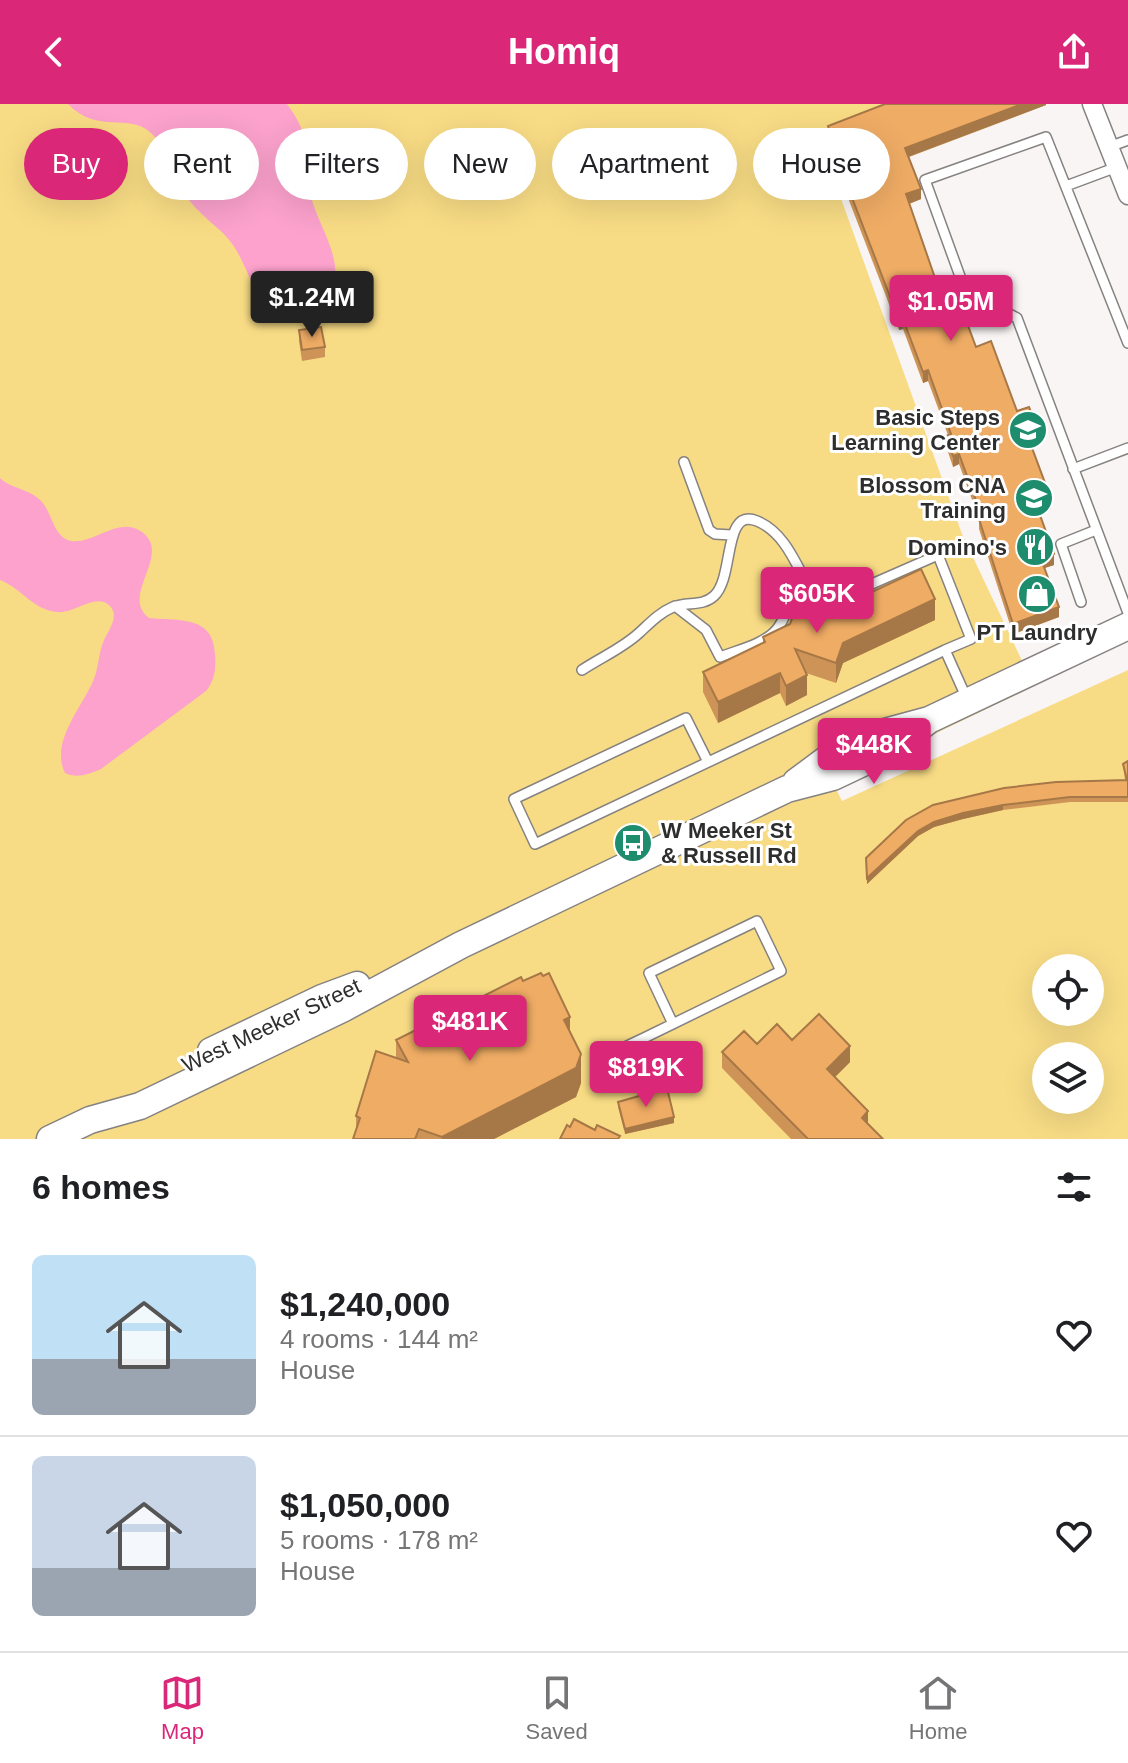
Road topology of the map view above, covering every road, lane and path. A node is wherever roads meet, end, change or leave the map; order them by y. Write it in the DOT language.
graph roads {
  1 [pos="1092,104"];
  2 [pos="1128,140"];
  3 [pos="1109,147"];
  4 [pos="1117,167"];
  5 [pos="1066,186"];
  6 [pos="1128,195"];
  7 [pos="1128,343"];
  8 [pos="1128,448"];
  9 [pos="684,462"];
  10 [pos="1073,469"];
  11 [pos="1096,530"];
  12 [pos="731,535"];
  13 [pos="806,582"];
  14 [pos="1081,602"];
  15 [pos="675,606"];
  16 [pos="1128,613"];
  17 [pos="1128,626"];
  18 [pos="945,650"];
  19 [pos="582,670"];
  20 [pos="968,703"];
  21 [pos="708,762"];
  22 [pos="461,945"];
  23 [pos="673,1024"];
  24 [pos="625,1047"];
  25 [pos="90,1120"];
  26 [pos="50,1139"];
  1 -- 3 [label="street"];
  2 -- 3 [label="lane"];
  3 -- 4 [label="street"];
  4 -- 5 [label="lane"];
  4 -- 6 [label="street"];
  5 -- 7 [label="lane"];
  5 -- 10 [label="lane"];
  8 -- 10 [label="lane"];
  9 -- 12 [label="lane"];
  10 -- 11 [label="lane"];
  11 -- 14 [label="lane"];
  11 -- 16 [label="lane"];
  12 -- 13 [label="lane"];
  12 -- 15 [label="lane"];
  13 -- 15 [label="lane"];
  13 -- 18 [label="lane"];
  15 -- 19 [label="lane"];
  17 -- 20 [label="main road, West Meeker Street"];
  18 -- 20 [label="lane"];
  18 -- 21 [label="lane"];
  20 -- 22 [label="main road, West Meeker Street"];
  21 -- 21 [label="lane"];
  22 -- 25 [label="main road, West Meeker Street"];
  22 -- 25 [label="main road, West Meeker Street"];
  23 -- 23 [label="lane"];
  23 -- 24 [label="lane"];
  25 -- 26 [label="main road, West Meeker Street"];
}
